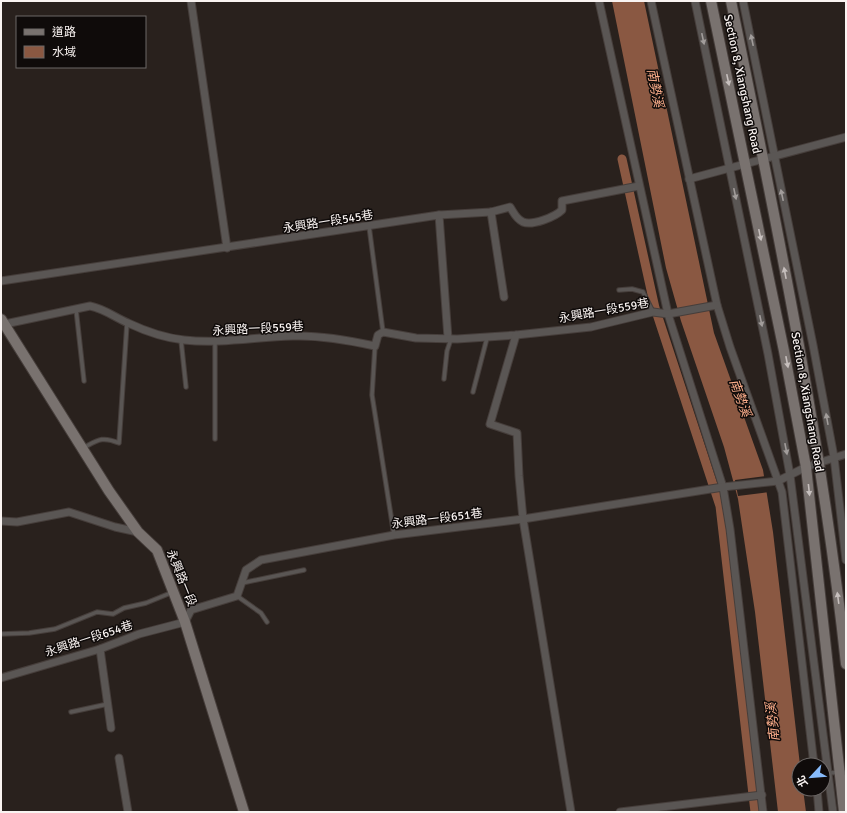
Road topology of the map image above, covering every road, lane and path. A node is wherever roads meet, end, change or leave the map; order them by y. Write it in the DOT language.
graph roads {
  1 [pos="191,1"];
  2 [pos="599,1"];
  3 [pos="651,1"];
  4 [pos="695,1"];
  5 [pos="711,1"];
  6 [pos="731,1"];
  7 [pos="743,1"];
  8 [pos="846,136"];
  9 [pos="774,156"];
  10 [pos="763,159"];
  11 [pos="745,163"];
  12 [pos="729,167"];
  13 [pos="689,179"];
  14 [pos="638,186"];
  15 [pos="491,212"];
  16 [pos="439,215"];
  17 [pos="369,226"];
  18 [pos="227,248"];
  19 [pos="1,281"];
  20 [pos="619,290"];
  21 [pos="504,297"];
  22 [pos="713,306"];
  23 [pos="75,308"];
  24 [pos="654,312"];
  25 [pos="668,314"];
  26 [pos="3,322"];
  27 [pos="127,323"];
  28 [pos="383,332"];
  29 [pos="516,335"];
  30 [pos="450,338"];
  31 [pos="488,338"];
  32 [pos="181,340"];
  33 [pos="214,343"];
  34 [pos="375,346"];
  35 [pos="444,379"];
  36 [pos="84,381"];
  37 [pos="186,387"];
  38 [pos="473,392"];
  39 [pos="215,439"];
  40 [pos="82,449"];
  41 [pos="846,454"];
  42 [pos="834,457"];
  43 [pos="819,463"];
  44 [pos="806,467"];
  45 [pos="790,475"];
  46 [pos="778,481"];
  47 [pos="723,487"];
  48 [pos="523,519"];
  49 [pos="1,521"];
  50 [pos="138,532"];
  51 [pos="394,535"];
  52 [pos="846,560"];
  53 [pos="304,570"];
  54 [pos="241,583"];
  55 [pos="174,592"];
  56 [pos="237,596"];
  57 [pos="185,622"];
  58 [pos="267,622"];
  59 [pos="1,634"];
  60 [pos="100,649"];
  61 [pos="846,664"];
  62 [pos="1,678"];
  63 [pos="108,704"];
  64 [pos="71,712"];
  65 [pos="111,728"];
  66 [pos="813,757"];
  67 [pos="119,758"];
  68 [pos="838,773"];
  69 [pos="762,795"];
  70 [pos="818,797"];
  71 [pos="128,812"];
  72 [pos="244,812"];
  73 [pos="571,812"];
  74 [pos="620,812"];
  75 [pos="764,812"];
  76 [pos="819,812"];
  77 [pos="833,812"];
  78 [pos="844,812"];
  1 -- 18 [label="street"];
  2 -- 14 [label="street"];
  3 -- 13 [label="street"];
  4 -- 12 [label="street, one-way"];
  5 -- 11 [label="main road, Section 8, Xiangshang Road, one-way"];
  6 -- 10 [label="main road, Section 8, Xiangshang Road"];
  9 -- 7 [label="street, one-way"];
  8 -- 9 [label="street"];
  9 -- 10 [label="street"];
  42 -- 9 [label="street, one-way"];
  10 -- 11 [label="street"];
  43 -- 10 [label="main road, Section 8, Xiangshang Road, one-way"];
  11 -- 12 [label="street"];
  11 -- 44 [label="main road, Section 8, Xiangshang Road, one-way"];
  12 -- 13 [label="street"];
  12 -- 45 [label="street, one-way"];
  13 -- 22 [label="street"];
  14 -- 15 [label="street, 永興路一段545巷"];
  14 -- 25 [label="street"];
  15 -- 16 [label="street, 永興路一段545巷"];
  15 -- 21 [label="street"];
  16 -- 17 [label="street, 永興路一段545巷"];
  16 -- 30 [label="street"];
  17 -- 18 [label="street, 永興路一段545巷"];
  17 -- 28 [label="lane"];
  18 -- 19 [label="street, 永興路一段545巷"];
  20 -- 24 [label="lane"];
  22 -- 25 [label="street, 永興路一段559巷"];
  22 -- 46 [label="street"];
  23 -- 26 [label="street, 永興路一段559巷"];
  23 -- 27 [label="street, 永興路一段559巷"];
  23 -- 36 [label="lane"];
  24 -- 25 [label="street, 永興路一段559巷"];
  24 -- 29 [label="street, 永興路一段559巷"];
  25 -- 47 [label="street"];
  26 -- 40 [label="main road, 永興路一段"];
  27 -- 32 [label="street, 永興路一段559巷"];
  27 -- 40 [label="lane"];
  28 -- 30 [label="street, 永興路一段559巷"];
  28 -- 34 [label="street"];
  29 -- 31 [label="street, 永興路一段559巷"];
  29 -- 48 [label="street"];
  30 -- 31 [label="street, 永興路一段559巷"];
  30 -- 35 [label="lane"];
  31 -- 38 [label="lane"];
  32 -- 33 [label="street, 永興路一段559巷"];
  32 -- 37 [label="lane"];
  33 -- 34 [label="street, 永興路一段559巷"];
  33 -- 39 [label="lane"];
  34 -- 51 [label="lane"];
  40 -- 50 [label="main road, 永興路一段"];
  41 -- 42 [label="street"];
  42 -- 43 [label="street"];
  42 -- 52 [label="street"];
  43 -- 44 [label="street"];
  61 -- 43 [label="main road, Section 8, Xiangshang Road, one-way"];
  44 -- 45 [label="street"];
  44 -- 68 [label="main road, Section 8, Xiangshang Road, one-way"];
  45 -- 46 [label="street"];
  45 -- 68 [label="street"];
  46 -- 47 [label="street, 永興路一段651巷"];
  46 -- 66 [label="street"];
  47 -- 48 [label="street, 永興路一段651巷"];
  47 -- 69 [label="street"];
  48 -- 51 [label="street, 永興路一段651巷"];
  48 -- 73 [label="street"];
  49 -- 50 [label="street"];
  50 -- 55 [label="main road, 永興路一段"];
  51 -- 54 [label="street, 永興路一段651巷"];
  53 -- 54 [label="lane"];
  54 -- 56 [label="street, 永興路一段651巷"];
  55 -- 57 [label="main road, 永興路一段"];
  55 -- 59 [label="lane"];
  56 -- 57 [label="street"];
  56 -- 58 [label="lane"];
  57 -- 60 [label="street, 永興路一段654巷"];
  57 -- 72 [label="main road, 永興路一段"];
  60 -- 62 [label="street, 永興路一段654巷"];
  60 -- 63 [label="street"];
  63 -- 64 [label="lane"];
  63 -- 65 [label="street"];
  67 -- 71 [label="street"];
  68 -- 77 [label="street"];
  68 -- 78 [label="main road, Section 8, Xiangshang Road"];
  69 -- 74 [label="street"];
  69 -- 75 [label="street"];
  70 -- 76 [label="street"];
}
